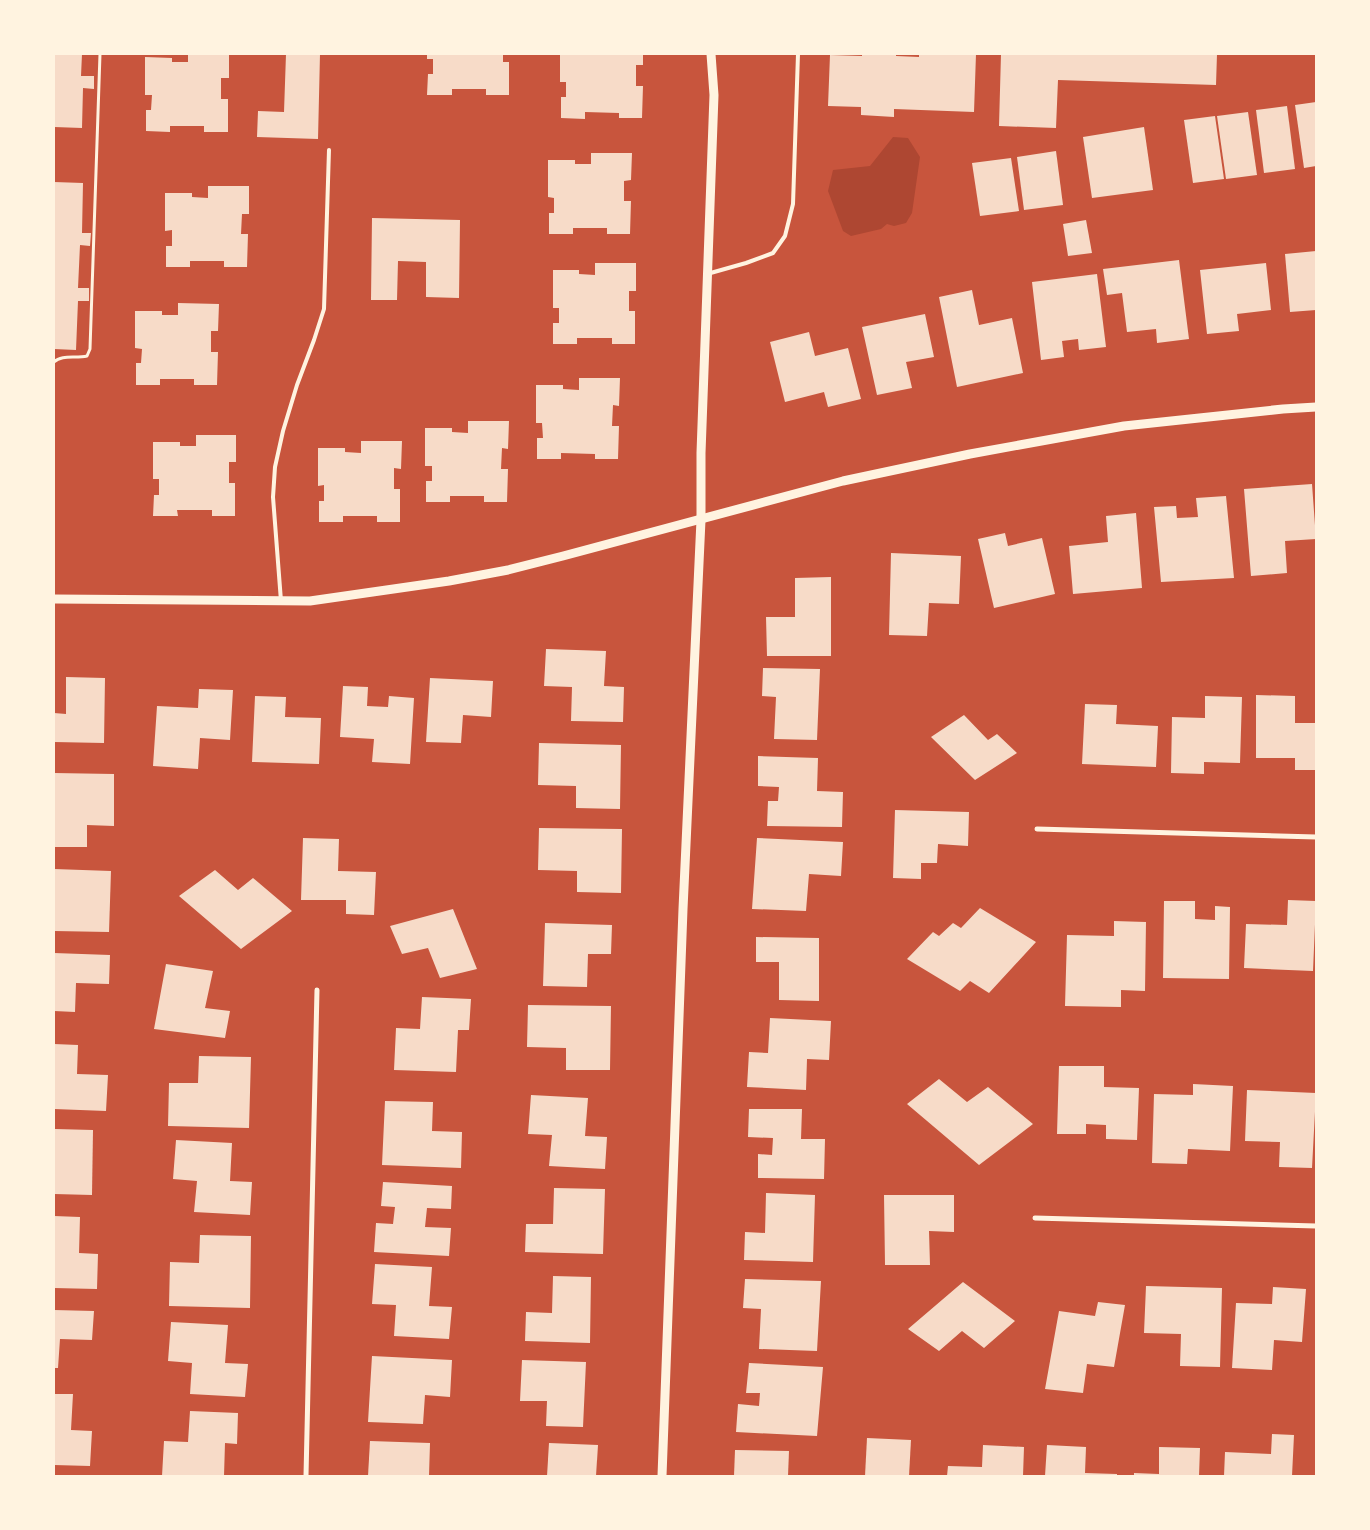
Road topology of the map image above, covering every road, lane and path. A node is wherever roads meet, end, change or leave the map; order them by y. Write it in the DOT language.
graph roads {
  1 [pos="100,54"];
  2 [pos="711,54"];
  3 [pos="798,54"];
  4 [pos="329,150"];
  5 [pos="707,274"];
  6 [pos="54,362"];
  7 [pos="1316,407"];
  8 [pos="700,520"];
  9 [pos="54,599"];
  10 [pos="281,600"];
  11 [pos="1037,830"];
  12 [pos="1316,837"];
  13 [pos="317,990"];
  14 [pos="1036,1218"];
  15 [pos="1316,1226"];
  16 [pos="306,1476"];
  17 [pos="662,1476"];
  1 -- 6 [label="path"];
  2 -- 5 [label="street"];
  3 -- 5 [label="lane"];
  4 -- 10 [label="lane"];
  5 -- 8 [label="street"];
  7 -- 8 [label="street"];
  8 -- 10 [label="street"];
  8 -- 17 [label="street"];
  9 -- 10 [label="street"];
  11 -- 12 [label="street"];
  13 -- 16 [label="street"];
  14 -- 15 [label="street"];
}
